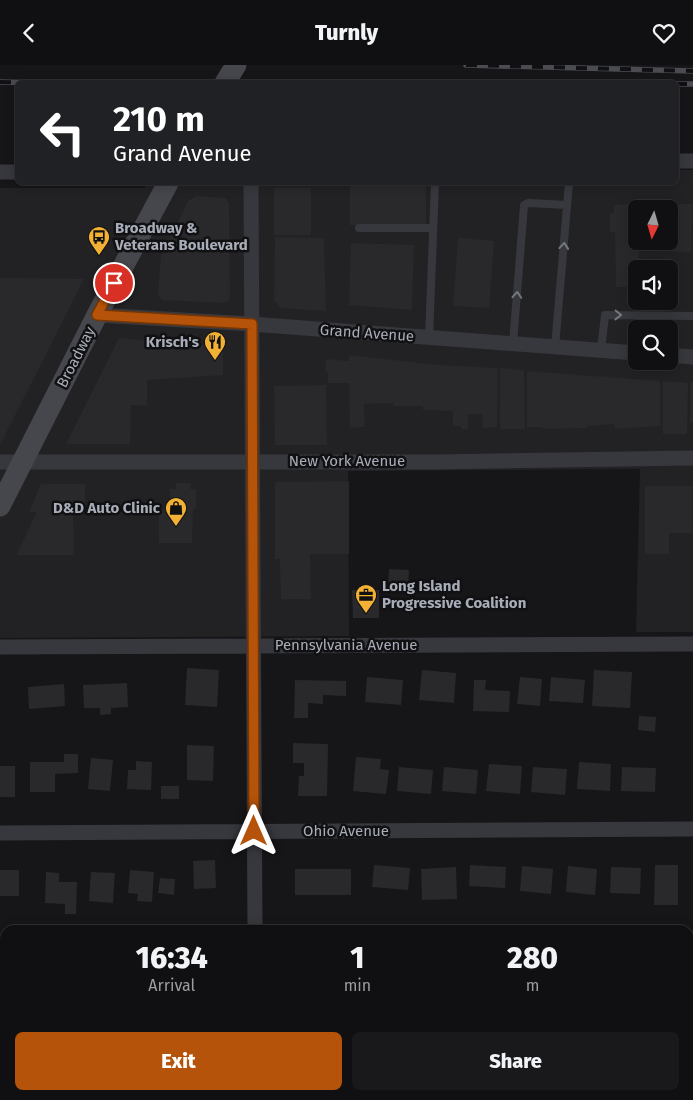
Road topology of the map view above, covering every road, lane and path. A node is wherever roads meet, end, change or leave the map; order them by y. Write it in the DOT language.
graph roads {
  1 [pos="236,65"];
  2 [pos="227,80"];
  3 [pos="679,161"];
  4 [pos="693,161"];
  5 [pos="0,172"];
  6 [pos="15,172"];
  7 [pos="167,185"];
  8 [pos="251,185"];
  9 [pos="435,185"];
  10 [pos="569,185"];
  11 [pos="567,205"];
  12 [pos="359,227"];
  13 [pos="433,228"];
  14 [pos="97,315"];
  15 [pos="693,316"];
  16 [pos="252,324"];
  17 [pos="429,338"];
  18 [pos="513,344"];
  19 [pos="555,347"];
  20 [pos="601,350"];
  21 [pos="628,352"];
  22 [pos="678,356"];
  23 [pos="693,357"];
  24 [pos="693,458"];
  25 [pos="253,461"];
  26 [pos="0,462"];
  27 [pos="22,462"];
  28 [pos="0,506"];
  29 [pos="693,644"];
  30 [pos="254,645"];
  31 [pos="0,647"];
  32 [pos="693,829"];
  33 [pos="254,831"];
  34 [pos="0,833"];
  35 [pos="255,925"];
  1 -- 2 [label="main road"];
  3 -- 4 [label="street"];
  5 -- 6 [label="street"];
  7 -- 14 [label="main road, Broadway"];
  8 -- 16 [label="street"];
  9 -- 13 [label="lane"];
  10 -- 11 [label="lane"];
  18 -- 11 [label="lane, one-way"];
  19 -- 11 [label="lane, one-way"];
  12 -- 13 [label="lane"];
  13 -- 17 [label="lane"];
  14 -- 16 [label="street, Grand Avenue"];
  14 -- 27 [label="main road, Broadway"];
  20 -- 15 [label="lane, one-way"];
  16 -- 17 [label="street, Grand Avenue"];
  16 -- 25 [label="street"];
  17 -- 18 [label="street, Grand Avenue"];
  18 -- 19 [label="street, Grand Avenue"];
  19 -- 20 [label="street, Grand Avenue"];
  20 -- 21 [label="street, Grand Avenue"];
  22 -- 23 [label="street"];
  24 -- 25 [label="street, New York Avenue"];
  25 -- 27 [label="street, New York Avenue"];
  25 -- 30 [label="street"];
  26 -- 27 [label="street, New York Avenue"];
  27 -- 28 [label="main road, Broadway"];
  29 -- 30 [label="street, Pennsylvania Avenue"];
  30 -- 31 [label="street, Pennsylvania Avenue"];
  30 -- 33 [label="street"];
  32 -- 33 [label="street, Ohio Avenue"];
  33 -- 34 [label="street, Ohio Avenue"];
  33 -- 35 [label="street"];
}
